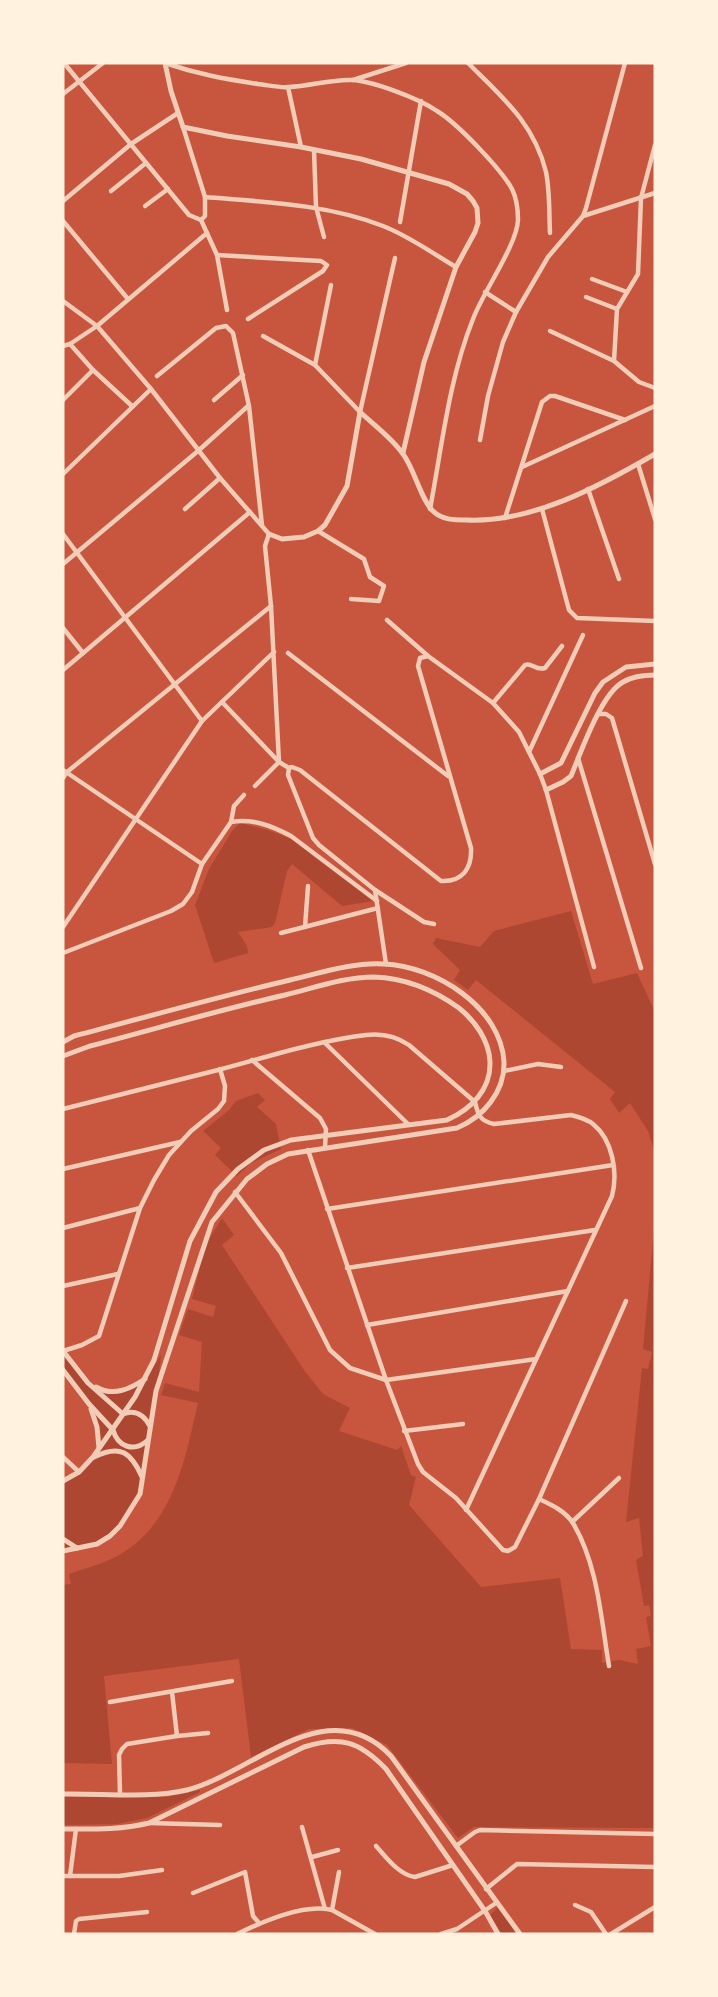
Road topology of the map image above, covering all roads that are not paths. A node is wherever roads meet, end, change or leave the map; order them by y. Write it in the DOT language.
graph roads {
  1 [pos="64,63"];
  2 [pos="103,63"];
  3 [pos="165,63"];
  4 [pos="406,63"];
  5 [pos="468,63"];
  6 [pos="625,63"];
  7 [pos="353,80"];
  8 [pos="78,82"];
  9 [pos="288,87"];
  10 [pos="63,94"];
  11 [pos="422,101"];
  12 [pos="178,113"];
  13 [pos="183,127"];
  14 [pos="131,144"];
  15 [pos="655,145"];
  16 [pos="301,147"];
  17 [pos="314,150"];
  18 [pos="146,163"];
  19 [pos="408,173"];
  20 [pos="168,189"];
  21 [pos="111,191"];
  22 [pos="655,194"];
  23 [pos="205,197"];
  24 [pos="641,198"];
  25 [pos="63,201"];
  26 [pos="145,206"];
  27 [pos="316,207"];
  28 [pos="583,216"];
  29 [pos="63,220"];
  30 [pos="201,220"];
  31 [pos="400,222"];
  32 [pos="207,233"];
  33 [pos="550,233"];
  34 [pos="324,237"];
  35 [pos="217,255"];
  36 [pos="394,258"];
  37 [pos="456,267"];
  38 [pos="592,279"];
  39 [pos="331,285"];
  40 [pos="485,292"];
  41 [pos="627,292"];
  42 [pos="586,297"];
  43 [pos="128,299"];
  44 [pos="63,301"];
  45 [pos="227,309"];
  46 [pos="617,309"];
  47 [pos="516,312"];
  48 [pos="248,319"];
  49 [pos="97,326"];
  50 [pos="550,331"];
  51 [pos="262,336"];
  52 [pos="70,344"];
  53 [pos="63,346"];
  54 [pos="614,361"];
  55 [pos="315,365"];
  56 [pos="93,370"];
  57 [pos="243,375"];
  58 [pos="158,376"];
  59 [pos="655,388"];
  60 [pos="151,389"];
  61 [pos="63,400"];
  62 [pos="213,400"];
  63 [pos="132,406"];
  64 [pos="249,406"];
  65 [pos="655,406"];
  66 [pos="360,412"];
  67 [pos="625,420"];
  68 [pos="480,440"];
  69 [pos="198,451"];
  70 [pos="403,453"];
  71 [pos="655,454"];
  72 [pos="638,464"];
  73 [pos="522,467"];
  74 [pos="63,474"];
  75 [pos="220,478"];
  76 [pos="588,489"];
  77 [pos="185,508"];
  78 [pos="430,509"];
  79 [pos="542,509"];
  80 [pos="250,512"];
  81 [pos="654,516"];
  82 [pos="505,518"];
  83 [pos="262,525"];
  84 [pos="318,531"];
  85 [pos="63,534"];
  86 [pos="269,534"];
  87 [pos="77,551"];
  88 [pos="63,564"];
  89 [pos="619,579"];
  90 [pos="351,599"];
  91 [pos="271,606"];
  92 [pos="126,618"];
  93 [pos="387,620"];
  94 [pos="655,621"];
  95 [pos="63,628"];
  96 [pos="583,635"];
  97 [pos="562,646"];
  98 [pos="274,652"];
  99 [pos="83,653"];
  100 [pos="288,653"];
  101 [pos="428,656"];
  102 [pos="655,664"];
  103 [pos="63,670"];
  104 [pos="655,675"];
  105 [pos="176,683"];
  106 [pos="222,702"];
  107 [pos="493,703"];
  108 [pos="598,714"];
  109 [pos="202,721"];
  110 [pos="530,752"];
  111 [pos="578,758"];
  112 [pos="279,762"];
  113 [pos="289,768"];
  114 [pos="65,771"];
  115 [pos="540,774"];
  116 [pos="448,776"];
  117 [pos="63,778"];
  118 [pos="255,786"];
  119 [pos="546,790"];
  120 [pos="244,795"];
  121 [pos="135,819"];
  122 [pos="231,822"];
  123 [pos="202,864"];
  124 [pos="655,864"];
  125 [pos="308,886"];
  126 [pos="375,890"];
  127 [pos="377,902"];
  128 [pos="378,908"];
  129 [pos="434,924"];
  130 [pos="63,927"];
  131 [pos="305,927"];
  132 [pos="281,933"];
  133 [pos="63,953"];
  134 [pos="386,964"];
  135 [pos="397,966"];
  136 [pos="594,967"];
  137 [pos="344,968"];
  138 [pos="641,968"];
  139 [pos="394,979"];
  140 [pos="345,980"];
  141 [pos="63,1042"];
  142 [pos="325,1042"];
  143 [pos="63,1056"];
  144 [pos="252,1060"];
  145 [pos="561,1067"];
  146 [pos="220,1069"];
  147 [pos="504,1071"];
  148 [pos="475,1102"];
  149 [pos="63,1109"];
  150 [pos="478,1116"];
  151 [pos="408,1124"];
  152 [pos="324,1136"];
  153 [pos="180,1142"];
  154 [pos="286,1142"];
  155 [pos="325,1147"];
  156 [pos="308,1150"];
  157 [pos="290,1154"];
  158 [pos="613,1166"];
  159 [pos="63,1169"];
  160 [pos="235,1192"];
  161 [pos="140,1208"];
  162 [pos="327,1209"];
  163 [pos="63,1228"];
  164 [pos="595,1230"];
  165 [pos="347,1268"];
  166 [pos="118,1274"];
  167 [pos="63,1286"];
  168 [pos="568,1291"];
  169 [pos="626,1301"];
  170 [pos="367,1324"];
  171 [pos="63,1351"];
  172 [pos="536,1359"];
  173 [pos="63,1370"];
  174 [pos="147,1378"];
  175 [pos="386,1380"];
  176 [pos="88,1383"];
  177 [pos="89,1404"];
  178 [pos="123,1414"];
  179 [pos="463,1424"];
  180 [pos="150,1426"];
  181 [pos="113,1430"];
  182 [pos="404,1431"];
  183 [pos="148,1440"];
  184 [pos="99,1448"];
  185 [pos="63,1457"];
  186 [pos="93,1457"];
  187 [pos="79,1472"];
  188 [pos="143,1478"];
  189 [pos="619,1478"];
  190 [pos="63,1481"];
  191 [pos="539,1499"];
  192 [pos="466,1510"];
  193 [pos="572,1522"];
  194 [pos="63,1539"];
  195 [pos="77,1548"];
  196 [pos="63,1551"];
  197 [pos="609,1666"];
  198 [pos="232,1681"];
  199 [pos="172,1692"];
  200 [pos="110,1702"];
  201 [pos="208,1733"];
  202 [pos="177,1736"];
  203 [pos="63,1794"];
  204 [pos="120,1794"];
  205 [pos="149,1823"];
  206 [pos="220,1825"];
  207 [pos="302,1827"];
  208 [pos="63,1829"];
  209 [pos="76,1829"];
  210 [pos="655,1834"];
  211 [pos="376,1846"];
  212 [pos="456,1846"];
  213 [pos="338,1850"];
  214 [pos="312,1857"];
  215 [pos="453,1864"];
  216 [pos="655,1867"];
  217 [pos="162,1870"];
  218 [pos="339,1872"];
  219 [pos="63,1876"];
  220 [pos="70,1876"];
  221 [pos="486,1889"];
  222 [pos="193,1893"];
  223 [pos="496,1903"];
  224 [pos="575,1905"];
  225 [pos="655,1907"];
  226 [pos="325,1909"];
  227 [pos="332,1910"];
  228 [pos="485,1911"];
  229 [pos="147,1912"];
  230 [pos="259,1923"];
  231 [pos="74,1934"];
  232 [pos="237,1934"];
  233 [pos="375,1934"];
  234 [pos="441,1934"];
  235 [pos="498,1934"];
  236 [pos="520,1934"];
  237 [pos="606,1934"];
  238 [pos="611,1934"];
  1 -- 8 [label="street"];
  2 -- 8 [label="street"];
  3 -- 9 [label="street"];
  3 -- 12 [label="street"];
  4 -- 7 [label="street"];
  5 -- 33 [label="street"];
  6 -- 28 [label="street"];
  7 -- 9 [label="street"];
  7 -- 11 [label="street"];
  8 -- 10 [label="street"];
  8 -- 14 [label="street"];
  9 -- 16 [label="street"];
  11 -- 19 [label="street"];
  11 -- 40 [label="street"];
  12 -- 13 [label="street"];
  12 -- 14 [label="street"];
  13 -- 16 [label="street"];
  13 -- 23 [label="street"];
  14 -- 18 [label="street"];
  14 -- 25 [label="street"];
  15 -- 24 [label="street"];
  16 -- 17 [label="street"];
  17 -- 19 [label="street"];
  17 -- 27 [label="street"];
  18 -- 20 [label="street"];
  18 -- 21 [label="street"];
  19 -- 31 [label="street"];
  19 -- 37 [label="street"];
  20 -- 26 [label="street"];
  20 -- 30 [label="street"];
  22 -- 24 [label="street"];
  23 -- 27 [label="street"];
  23 -- 30 [label="street"];
  24 -- 28 [label="street"];
  24 -- 41 [label="street"];
  27 -- 34 [label="street"];
  27 -- 37 [label="street"];
  28 -- 47 [label="street"];
  29 -- 43 [label="street"];
  30 -- 32 [label="street"];
  32 -- 35 [label="street"];
  32 -- 43 [label="street"];
  35 -- 45 [label="street"];
  35 -- 48 [label="street"];
  36 -- 66 [label="street"];
  37 -- 70 [label="street"];
  38 -- 41 [label="street"];
  39 -- 55 [label="street"];
  40 -- 47 [label="street"];
  40 -- 78 [label="street"];
  41 -- 46 [label="street"];
  42 -- 46 [label="street"];
  43 -- 49 [label="street"];
  44 -- 49 [label="street"];
  46 -- 54 [label="street"];
  47 -- 68 [label="street"];
  49 -- 52 [label="street"];
  49 -- 60 [label="street"];
  50 -- 54 [label="street"];
  51 -- 55 [label="street"];
  52 -- 53 [label="street"];
  52 -- 56 [label="street"];
  54 -- 59 [label="street"];
  55 -- 66 [label="street"];
  56 -- 61 [label="street"];
  56 -- 63 [label="street"];
  57 -- 58 [label="street"];
  57 -- 62 [label="street"];
  57 -- 64 [label="street"];
  60 -- 63 [label="street"];
  60 -- 69 [label="street"];
  63 -- 74 [label="street"];
  64 -- 69 [label="street"];
  64 -- 83 [label="street"];
  65 -- 67 [label="street"];
  66 -- 70 [label="street"];
  66 -- 84 [label="street"];
  67 -- 73 [label="street"];
  67 -- 73 [label="street"];
  69 -- 75 [label="street"];
  69 -- 87 [label="street"];
  70 -- 78 [label="street"];
  71 -- 72 [label="street"];
  72 -- 76 [label="street"];
  72 -- 81 [label="street"];
  73 -- 82 [label="street"];
  75 -- 77 [label="street"];
  75 -- 80 [label="street"];
  76 -- 79 [label="street"];
  76 -- 89 [label="street"];
  78 -- 82 [label="street"];
  79 -- 82 [label="street"];
  79 -- 94 [label="street"];
  80 -- 83 [label="street"];
  80 -- 92 [label="street"];
  83 -- 86 [label="street"];
  84 -- 86 [label="street"];
  84 -- 90 [label="street"];
  85 -- 87 [label="street"];
  86 -- 91 [label="street"];
  87 -- 88 [label="street"];
  87 -- 92 [label="street"];
  91 -- 98 [label="street"];
  91 -- 105 [label="street"];
  92 -- 99 [label="street"];
  92 -- 105 [label="street"];
  93 -- 101 [label="street"];
  95 -- 99 [label="street"];
  96 -- 110 [label="street"];
  97 -- 107 [label="street"];
  98 -- 106 [label="street"];
  98 -- 112 [label="street"];
  99 -- 103 [label="street"];
  100 -- 116 [label="street"];
  101 -- 107 [label="street"];
  101 -- 116 [label="street"];
  102 -- 115 [label="street"];
  104 -- 108 [label="street"];
  105 -- 109 [label="street"];
  105 -- 114 [label="street"];
  106 -- 109 [label="street"];
  106 -- 112 [label="street"];
  107 -- 110 [label="street"];
  108 -- 111 [label="street"];
  108 -- 124 [label="street"];
  109 -- 121 [label="street"];
  110 -- 115 [label="street"];
  111 -- 119 [label="street"];
  111 -- 138 [label="street"];
  112 -- 113 [label="street"];
  112 -- 118 [label="street"];
  113 -- 116 [label="street"];
  113 -- 126 [label="street"];
  114 -- 117 [label="street"];
  114 -- 121 [label="street"];
  115 -- 119 [label="street"];
  119 -- 136 [label="street"];
  120 -- 122 [label="street"];
  121 -- 123 [label="street"];
  121 -- 130 [label="street"];
  122 -- 123 [label="street"];
  122 -- 127 [label="street"];
  123 -- 133 [label="street"];
  125 -- 131 [label="street"];
  126 -- 127 [label="street"];
  126 -- 129 [label="street"];
  127 -- 128 [label="street"];
  128 -- 131 [label="street"];
  128 -- 134 [label="street"];
  131 -- 132 [label="street"];
  134 -- 135 [label="street"];
  134 -- 137 [label="street"];
  135 -- 139 [label="street"];
  135 -- 147 [label="street"];
  137 -- 140 [label="street"];
  137 -- 141 [label="street"];
  139 -- 140 [label="street"];
  139 -- 148 [label="street"];
  140 -- 143 [label="street"];
  142 -- 144 [label="street"];
  142 -- 148 [label="street"];
  142 -- 151 [label="street"];
  144 -- 146 [label="street"];
  144 -- 152 [label="street"];
  145 -- 147 [label="street"];
  146 -- 149 [label="street"];
  146 -- 153 [label="street"];
  147 -- 150 [label="street"];
  148 -- 150 [label="street"];
  148 -- 151 [label="street"];
  150 -- 155 [label="street"];
  150 -- 158 [label="street"];
  151 -- 152 [label="street"];
  152 -- 154 [label="street"];
  152 -- 155 [label="street"];
  153 -- 159 [label="street"];
  153 -- 161 [label="street"];
  154 -- 157 [label="street"];
  154 -- 174 [label="street"];
  155 -- 156 [label="street"];
  156 -- 157 [label="street"];
  156 -- 162 [label="street"];
  157 -- 160 [label="street"];
  158 -- 162 [label="street"];
  158 -- 164 [label="street"];
  160 -- 175 [label="street"];
  160 -- 180 [label="street"];
  161 -- 163 [label="street"];
  161 -- 166 [label="street"];
  162 -- 165 [label="street"];
  164 -- 165 [label="street"];
  164 -- 168 [label="street"];
  165 -- 170 [label="street"];
  166 -- 167 [label="street"];
  166 -- 171 [label="street"];
  168 -- 170 [label="street"];
  168 -- 172 [label="street"];
  169 -- 191 [label="street"];
  170 -- 175 [label="street"];
  171 -- 176 [label="street"];
  172 -- 175 [label="street"];
  172 -- 192 [label="street"];
  173 -- 177 [label="street"];
  174 -- 176 [label="street"];
  174 -- 178 [label="street"];
  175 -- 182 [label="street"];
  176 -- 178 [label="street"];
  177 -- 181 [label="street"];
  177 -- 184 [label="street"];
  178 -- 180 [label="street"];
  178 -- 181 [label="street"];
  179 -- 182 [label="street"];
  180 -- 183 [label="street"];
  181 -- 183 [label="street"];
  181 -- 184 [label="street"];
  182 -- 192 [label="street"];
  183 -- 188 [label="street"];
  184 -- 186 [label="street"];
  185 -- 187 [label="street"];
  186 -- 187 [label="street"];
  186 -- 188 [label="street"];
  187 -- 190 [label="street"];
  188 -- 195 [label="street"];
  189 -- 193 [label="street"];
  191 -- 192 [label="street"];
  191 -- 193 [label="street"];
  193 -- 197 [label="street"];
  194 -- 195 [label="street"];
  195 -- 196 [label="street"];
  198 -- 199 [label="street"];
  199 -- 200 [label="street"];
  199 -- 202 [label="street"];
  201 -- 202 [label="street"];
  202 -- 204 [label="street"];
  203 -- 204 [label="street"];
  204 -- 212 [label="street"];
  205 -- 206 [label="street"];
  205 -- 209 [label="street"];
  205 -- 215 [label="street"];
  207 -- 214 [label="street"];
  208 -- 209 [label="street"];
  209 -- 220 [label="street"];
  210 -- 212 [label="street"];
  211 -- 215 [label="street"];
  212 -- 221 [label="street"];
  213 -- 214 [label="street"];
  214 -- 226 [label="street"];
  215 -- 228 [label="street"];
  216 -- 221 [label="street"];
  217 -- 220 [label="street"];
  218 -- 227 [label="street"];
  219 -- 220 [label="street"];
  221 -- 223 [label="street"];
  222 -- 230 [label="street"];
  223 -- 228 [label="street"];
  223 -- 236 [label="street"];
  224 -- 237 [label="street"];
  225 -- 238 [label="street"];
  226 -- 227 [label="street"];
  226 -- 230 [label="street"];
  227 -- 233 [label="street"];
  228 -- 234 [label="street"];
  228 -- 235 [label="street"];
  229 -- 231 [label="street"];
  230 -- 232 [label="street"];
}
